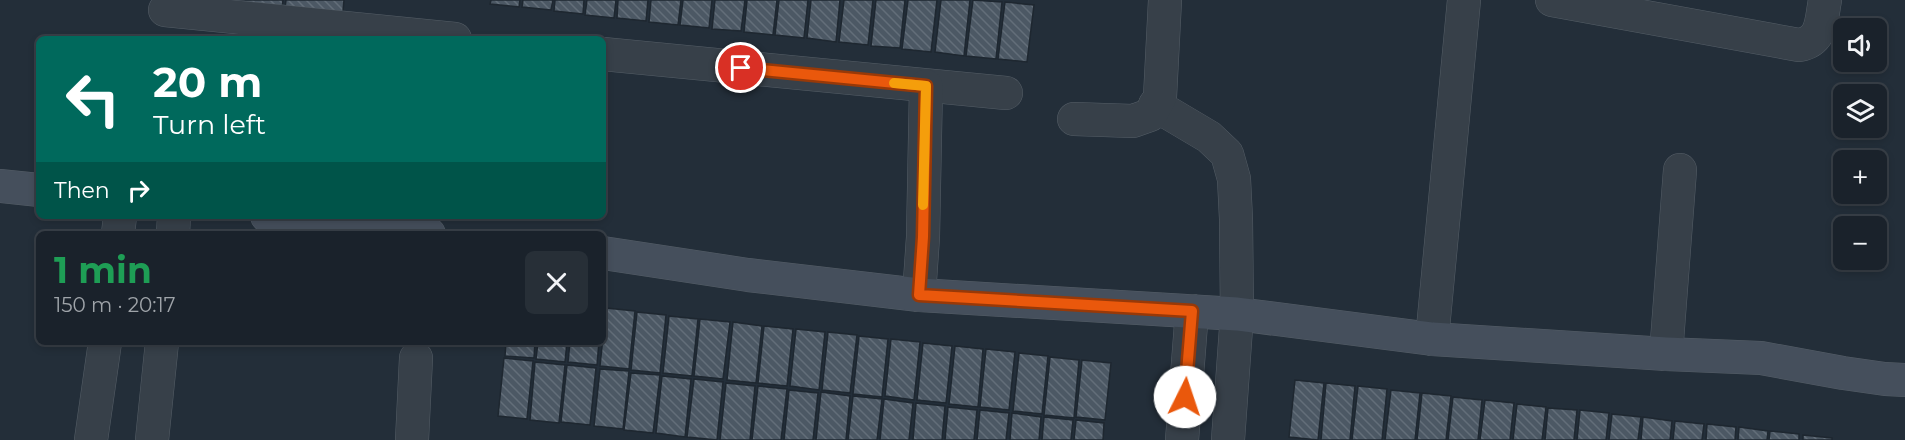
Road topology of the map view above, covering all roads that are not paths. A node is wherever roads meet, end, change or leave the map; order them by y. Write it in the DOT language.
graph roads {
  1 [pos="1165,0"];
  2 [pos="1464,0"];
  3 [pos="1552,0"];
  4 [pos="1825,0"];
  5 [pos="165,16"];
  6 [pos="417,36"];
  7 [pos="606,54"];
  8 [pos="926,86"];
  9 [pos="1006,93"];
  10 [pos="1155,105"];
  11 [pos="1074,119"];
  12 [pos="1680,170"];
  13 [pos="0,186"];
  14 [pos="36,190"];
  15 [pos="294,219"];
  16 [pos="402,231"];
  17 [pos="606,253"];
  18 [pos="919,295"];
  19 [pos="1192,311"];
  20 [pos="1237,314"];
  21 [pos="1432,339"];
  22 [pos="105,345"];
  23 [pos="162,345"];
  24 [pos="1666,354"];
  25 [pos="416,358"];
  26 [pos="1905,380"];
  27 [pos="91,440"];
  28 [pos="152,440"];
  29 [pos="412,440"];
  30 [pos="1182,440"];
  31 [pos="1228,440"];
  1 -- 10 [label="street"];
  2 -- 21 [label="street"];
  3 -- 4 [label="street"];
  5 -- 6 [label="street"];
  7 -- 8 [label="street"];
  8 -- 9 [label="street"];
  8 -- 18 [label="street"];
  10 -- 11 [label="street"];
  10 -- 20 [label="street"];
  12 -- 24 [label="street"];
  13 -- 14 [label="street"];
  15 -- 16 [label="street"];
  17 -- 18 [label="street"];
  18 -- 19 [label="street"];
  19 -- 20 [label="street"];
  19 -- 30 [label="street"];
  20 -- 21 [label="street"];
  20 -- 31 [label="street"];
  21 -- 24 [label="street"];
  22 -- 27 [label="street"];
  23 -- 28 [label="street"];
  24 -- 26 [label="street"];
  25 -- 29 [label="street"];
}
